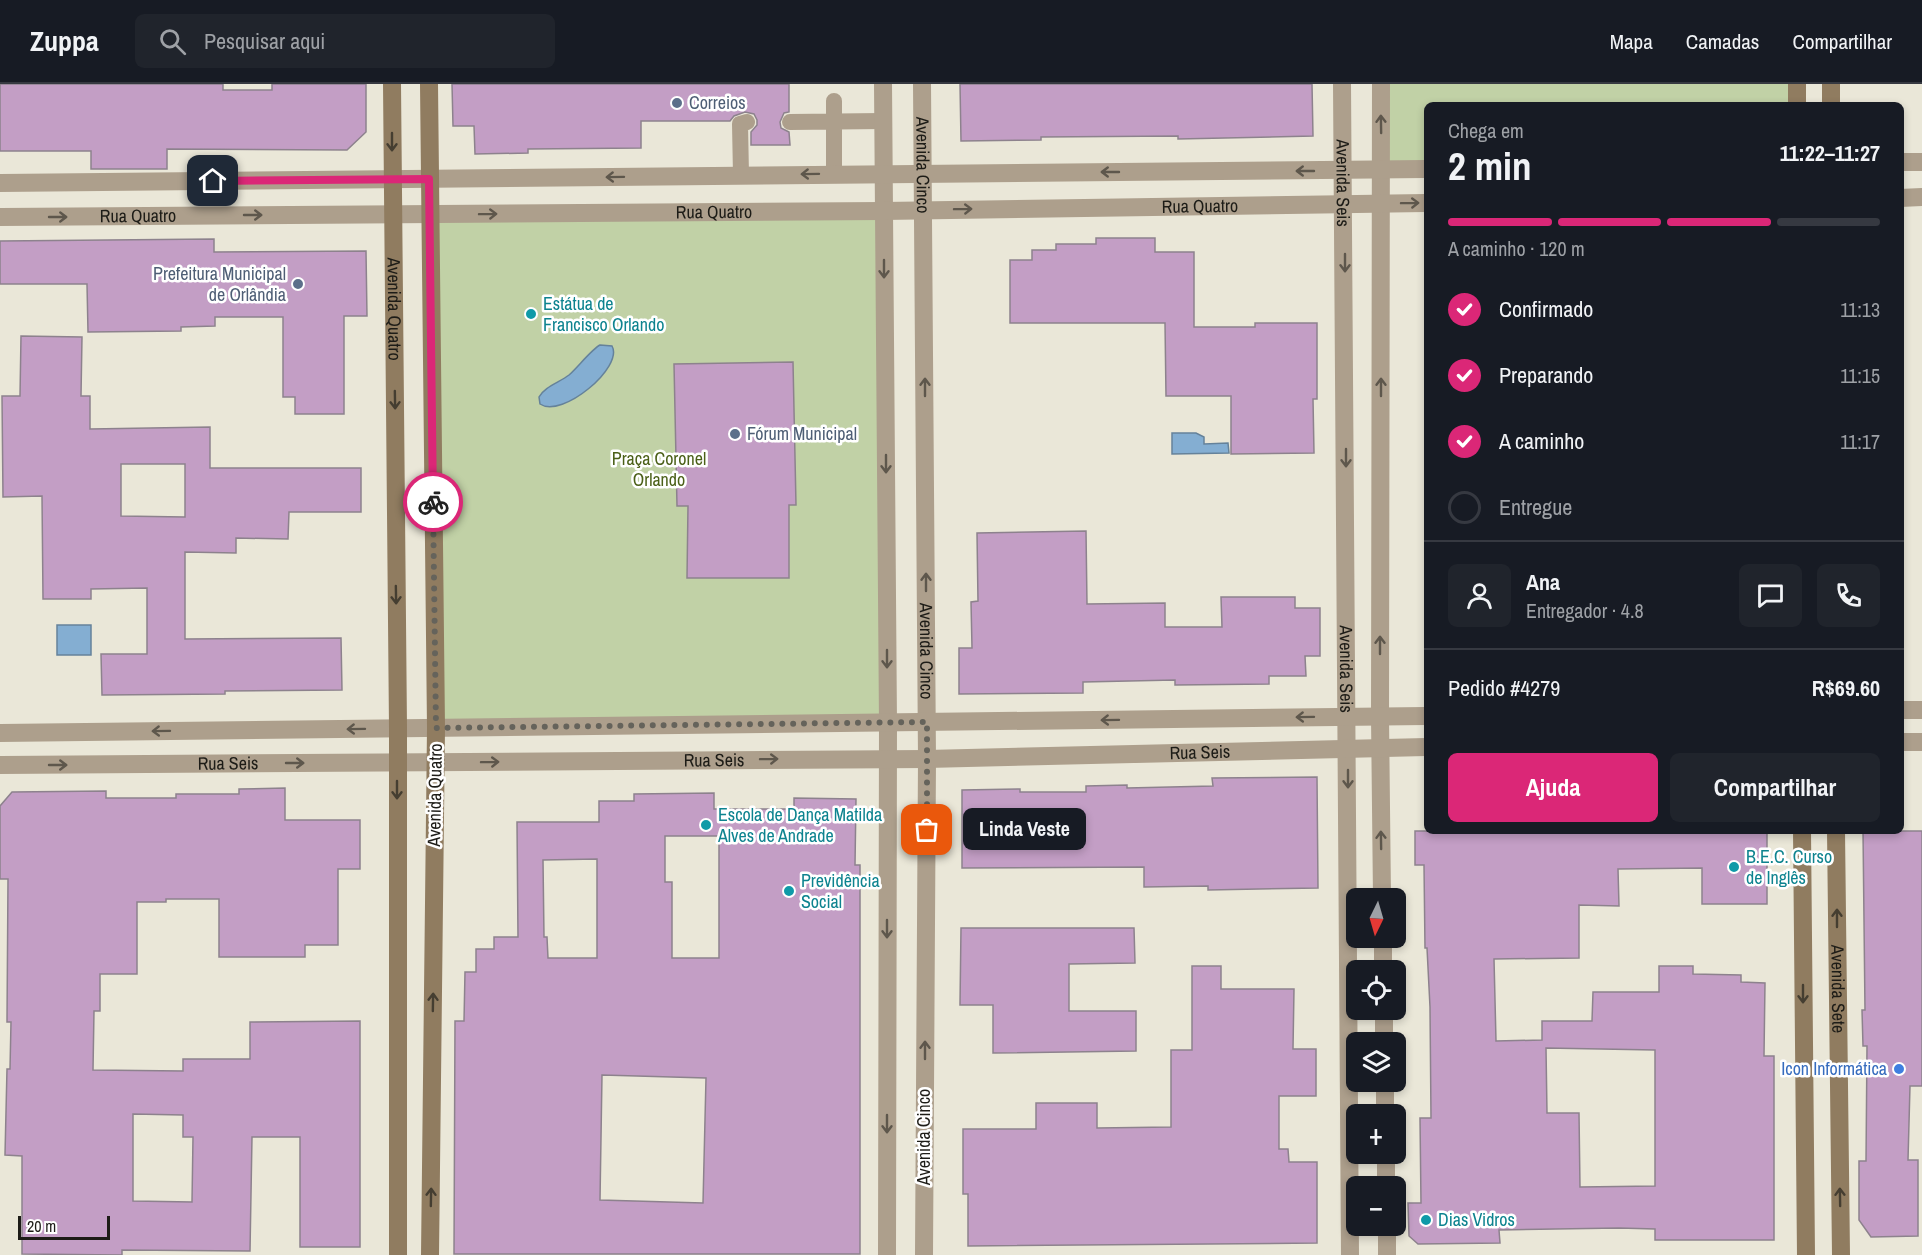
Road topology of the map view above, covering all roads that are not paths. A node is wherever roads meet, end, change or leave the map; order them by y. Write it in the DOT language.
graph roads {
  1 [pos="392,84"];
  2 [pos="429,84"];
  3 [pos="883,84"];
  4 [pos="921,84"];
  5 [pos="1342,84"];
  6 [pos="1381,84"];
  7 [pos="1797,84"];
  8 [pos="1831,84"];
  9 [pos="834,101"];
  10 [pos="1797,102"];
  11 [pos="1831,102"];
  12 [pos="883,121"];
  13 [pos="747,122"];
  14 [pos="790,122"];
  15 [pos="833,122"];
  16 [pos="1904,162"];
  17 [pos="1922,162"];
  18 [pos="1424,169"];
  19 [pos="1344,170"];
  20 [pos="1382,170"];
  21 [pos="923,173"];
  22 [pos="834,174"];
  23 [pos="884,174"];
  24 [pos="741,175"];
  25 [pos="392,179"];
  26 [pos="429,179"];
  27 [pos="0,183"];
  28 [pos="1904,198"];
  29 [pos="1922,198"];
  30 [pos="1424,203"];
  31 [pos="1382,204"];
  32 [pos="1344,205"];
  33 [pos="924,209"];
  34 [pos="884,211"];
  35 [pos="393,214"];
  36 [pos="430,215"];
  37 [pos="0,217"];
  38 [pos="1904,710"];
  39 [pos="1922,710"];
  40 [pos="1348,716"];
  41 [pos="1424,716"];
  42 [pos="1380,717"];
  43 [pos="927,722"];
  44 [pos="888,723"];
  45 [pos="398,728"];
  46 [pos="436,728"];
  47 [pos="0,733"];
  48 [pos="1904,742"];
  49 [pos="1922,742"];
  50 [pos="1424,747"];
  51 [pos="1380,748"];
  52 [pos="1348,749"];
  53 [pos="888,759"];
  54 [pos="927,759"];
  55 [pos="397,762"];
  56 [pos="435,762"];
  57 [pos="0,765"];
  58 [pos="1802,834"];
  59 [pos="1836,834"];
  60 [pos="1382,888"];
  61 [pos="1387,1236"];
  62 [pos="398,1255"];
  63 [pos="430,1255"];
  64 [pos="887,1255"];
  65 [pos="924,1255"];
  66 [pos="1350,1255"];
  67 [pos="1387,1255"];
  68 [pos="1806,1255"];
  69 [pos="1840,1255"];
  1 -- 25 [label="street, Avenida Quatro, one-way"];
  2 -- 26 [label="street, Avenida Quatro"];
  3 -- 12 [label="street, Avenida Cinco"];
  4 -- 21 [label="street, Avenida Cinco"];
  5 -- 19 [label="street, Avenida Seis"];
  20 -- 6 [label="street, Avenida Seis, one-way"];
  7 -- 10 [label="street"];
  8 -- 11 [label="street"];
  9 -- 15 [label="lane"];
  12 -- 15 [label="lane"];
  12 -- 23 [label="street, Avenida Cinco"];
  13 -- 24 [label="lane"];
  14 -- 15 [label="lane"];
  15 -- 22 [label="lane"];
  16 -- 17 [label="street"];
  18 -- 20 [label="street, Rua Quatro"];
  19 -- 20 [label="street, Rua Quatro"];
  19 -- 21 [label="street, Rua Quatro, one-way"];
  19 -- 32 [label="street, Avenida Seis"];
  20 -- 31 [label="street, Avenida Seis"];
  21 -- 23 [label="street, Rua Quatro"];
  21 -- 33 [label="street, Avenida Cinco"];
  22 -- 23 [label="street, Rua Quatro"];
  22 -- 24 [label="street, Rua Quatro, one-way"];
  23 -- 34 [label="street, Avenida Cinco"];
  24 -- 26 [label="street, Rua Quatro, one-way"];
  25 -- 26 [label="street, Rua Quatro"];
  25 -- 27 [label="street, Rua Quatro"];
  25 -- 35 [label="street, Avenida Quatro"];
  26 -- 36 [label="street, Avenida Quatro"];
  28 -- 29 [label="street"];
  31 -- 30 [label="street, Rua Quatro, one-way"];
  31 -- 32 [label="street, Rua Quatro"];
  42 -- 31 [label="street, Avenida Seis, one-way"];
  33 -- 32 [label="street, Rua Quatro, one-way"];
  32 -- 40 [label="street, Avenida Seis, one-way"];
  33 -- 34 [label="street, Rua Quatro"];
  43 -- 33 [label="street, Avenida Cinco, one-way"];
  36 -- 34 [label="street, Rua Quatro, one-way"];
  34 -- 44 [label="street, Avenida Cinco, one-way"];
  35 -- 36 [label="street, Rua Quatro"];
  37 -- 35 [label="street, Rua Quatro, one-way"];
  35 -- 45 [label="street, Avenida Quatro, one-way"];
  36 -- 46 [label="street, Avenida Quatro"];
  38 -- 39 [label="street"];
  40 -- 42 [label="street, Rua Seis"];
  40 -- 43 [label="street, Rua Seis, one-way"];
  40 -- 52 [label="street, Avenida Seis"];
  41 -- 42 [label="street, Rua Seis"];
  42 -- 51 [label="street, Avenida Seis"];
  43 -- 44 [label="street, Rua Seis"];
  43 -- 54 [label="street, Avenida Cinco"];
  44 -- 46 [label="street, Rua Seis"];
  44 -- 53 [label="street, Avenida Cinco"];
  45 -- 46 [label="street, Rua Seis"];
  45 -- 47 [label="street, Rua Seis, one-way"];
  45 -- 55 [label="street, Avenida Quatro"];
  46 -- 56 [label="street, Avenida Quatro"];
  48 -- 49 [label="street"];
  50 -- 51 [label="street, Rua Seis"];
  51 -- 52 [label="street, Rua Seis"];
  60 -- 51 [label="street, Avenida Seis, one-way"];
  52 -- 54 [label="street, Rua Seis"];
  52 -- 66 [label="street, Avenida Seis, one-way"];
  53 -- 54 [label="street, Rua Seis"];
  56 -- 53 [label="street, Rua Seis, one-way"];
  53 -- 64 [label="street, Avenida Cinco, one-way"];
  65 -- 54 [label="street, Avenida Cinco, one-way"];
  55 -- 56 [label="street, Rua Seis"];
  57 -- 55 [label="street, Rua Seis, one-way"];
  55 -- 62 [label="street, Avenida Quatro, one-way"];
  63 -- 56 [label="street, Avenida Quatro, one-way"];
  58 -- 68 [label="street, Avenida Sete, one-way"];
  69 -- 59 [label="street, Avenida Sete, one-way"];
  61 -- 67 [label="street"];
}
